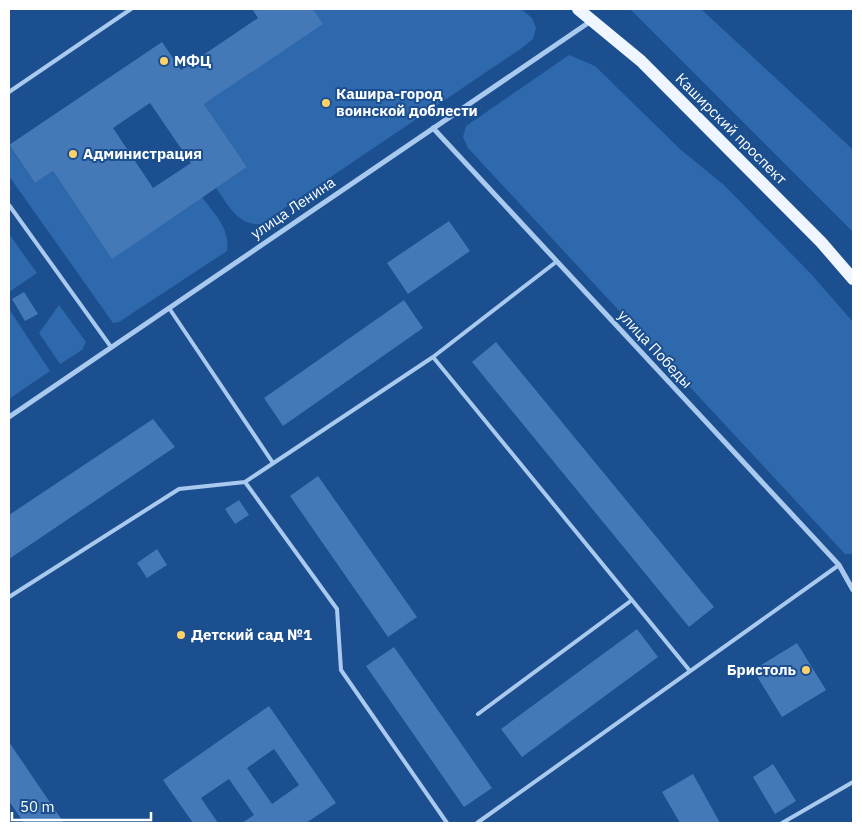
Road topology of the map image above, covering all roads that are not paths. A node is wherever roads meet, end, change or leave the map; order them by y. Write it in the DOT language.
graph roads {
  1 [pos="131,9"];
  2 [pos="578,9"];
  3 [pos="592,20"];
  4 [pos="9,92"];
  5 [pos="433,128"];
  6 [pos="9,205"];
  7 [pos="556,262"];
  8 [pos="853,279"];
  9 [pos="169,308"];
  10 [pos="111,347"];
  11 [pos="433,357"];
  12 [pos="9,417"];
  13 [pos="273,464"];
  14 [pos="245,482"];
  15 [pos="839,565"];
  16 [pos="853,590"];
  17 [pos="9,597"];
  18 [pos="632,600"];
  19 [pos="690,671"];
  20 [pos="478,714"];
  21 [pos="853,782"];
  22 [pos="446,823"];
  23 [pos="477,823"];
  24 [pos="782,823"];
  1 -- 4 [label="lane"];
  2 -- 3 [label="main road, Каширский проспект"];
  3 -- 5 [label="street, улица Ленина"];
  3 -- 8 [label="main road, Каширский проспект"];
  5 -- 7 [label="street, улица Победы"];
  5 -- 9 [label="street, улица Ленина"];
  6 -- 10 [label="lane"];
  7 -- 11 [label="lane"];
  7 -- 15 [label="street, улица Победы"];
  9 -- 10 [label="street, улица Ленина"];
  9 -- 13 [label="lane"];
  10 -- 12 [label="street, улица Ленина"];
  11 -- 13 [label="lane"];
  11 -- 18 [label="lane"];
  13 -- 14 [label="lane"];
  14 -- 17 [label="lane"];
  14 -- 22 [label="lane"];
  15 -- 16 [label="street, улица Победы"];
  15 -- 19 [label="lane"];
  18 -- 19 [label="lane"];
  18 -- 20 [label="lane"];
  19 -- 23 [label="lane"];
  21 -- 24 [label="lane"];
}
